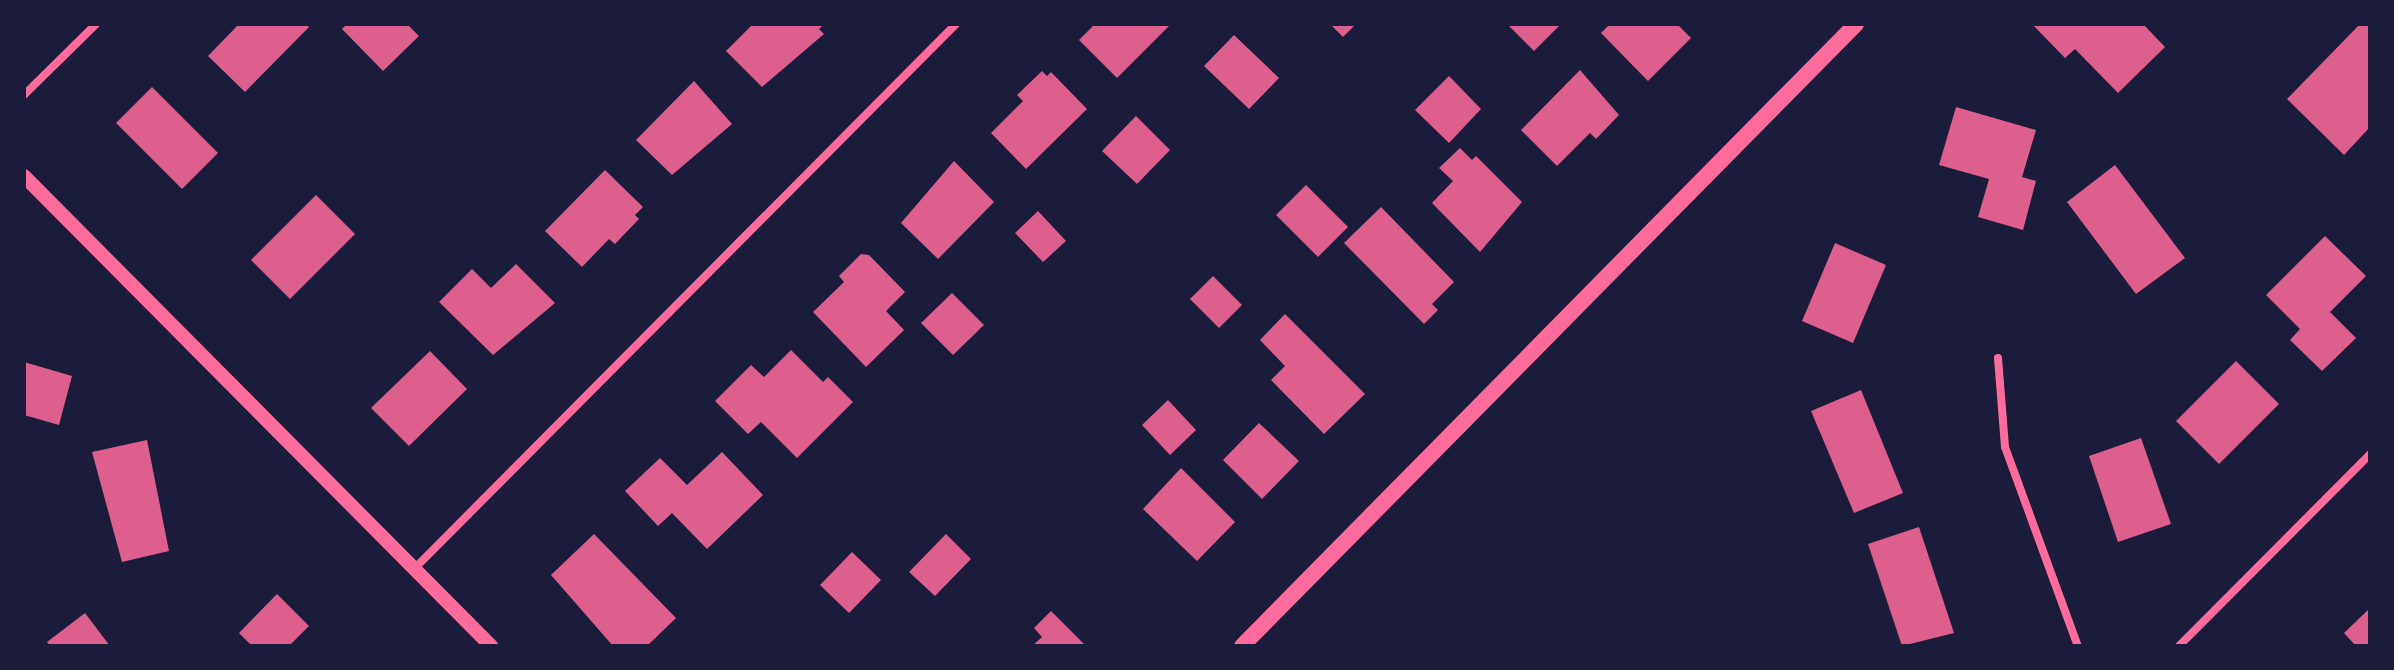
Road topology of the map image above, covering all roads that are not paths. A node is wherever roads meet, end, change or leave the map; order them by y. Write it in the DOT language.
graph roads {
  1 [pos="96,24"];
  2 [pos="956,24"];
  3 [pos="1856,24"];
  4 [pos="24,95"];
  5 [pos="24,176"];
  6 [pos="1998,358"];
  7 [pos="2370,454"];
  8 [pos="415,568"];
  9 [pos="491,646"];
  10 [pos="1242,646"];
  11 [pos="2078,646"];
  12 [pos="2179,646"];
  1 -- 4 [label="street"];
  2 -- 8 [label="street"];
  3 -- 10 [label="main road"];
  5 -- 8 [label="street"];
  6 -- 11 [label="street"];
  7 -- 12 [label="street"];
  8 -- 9 [label="street"];
}
